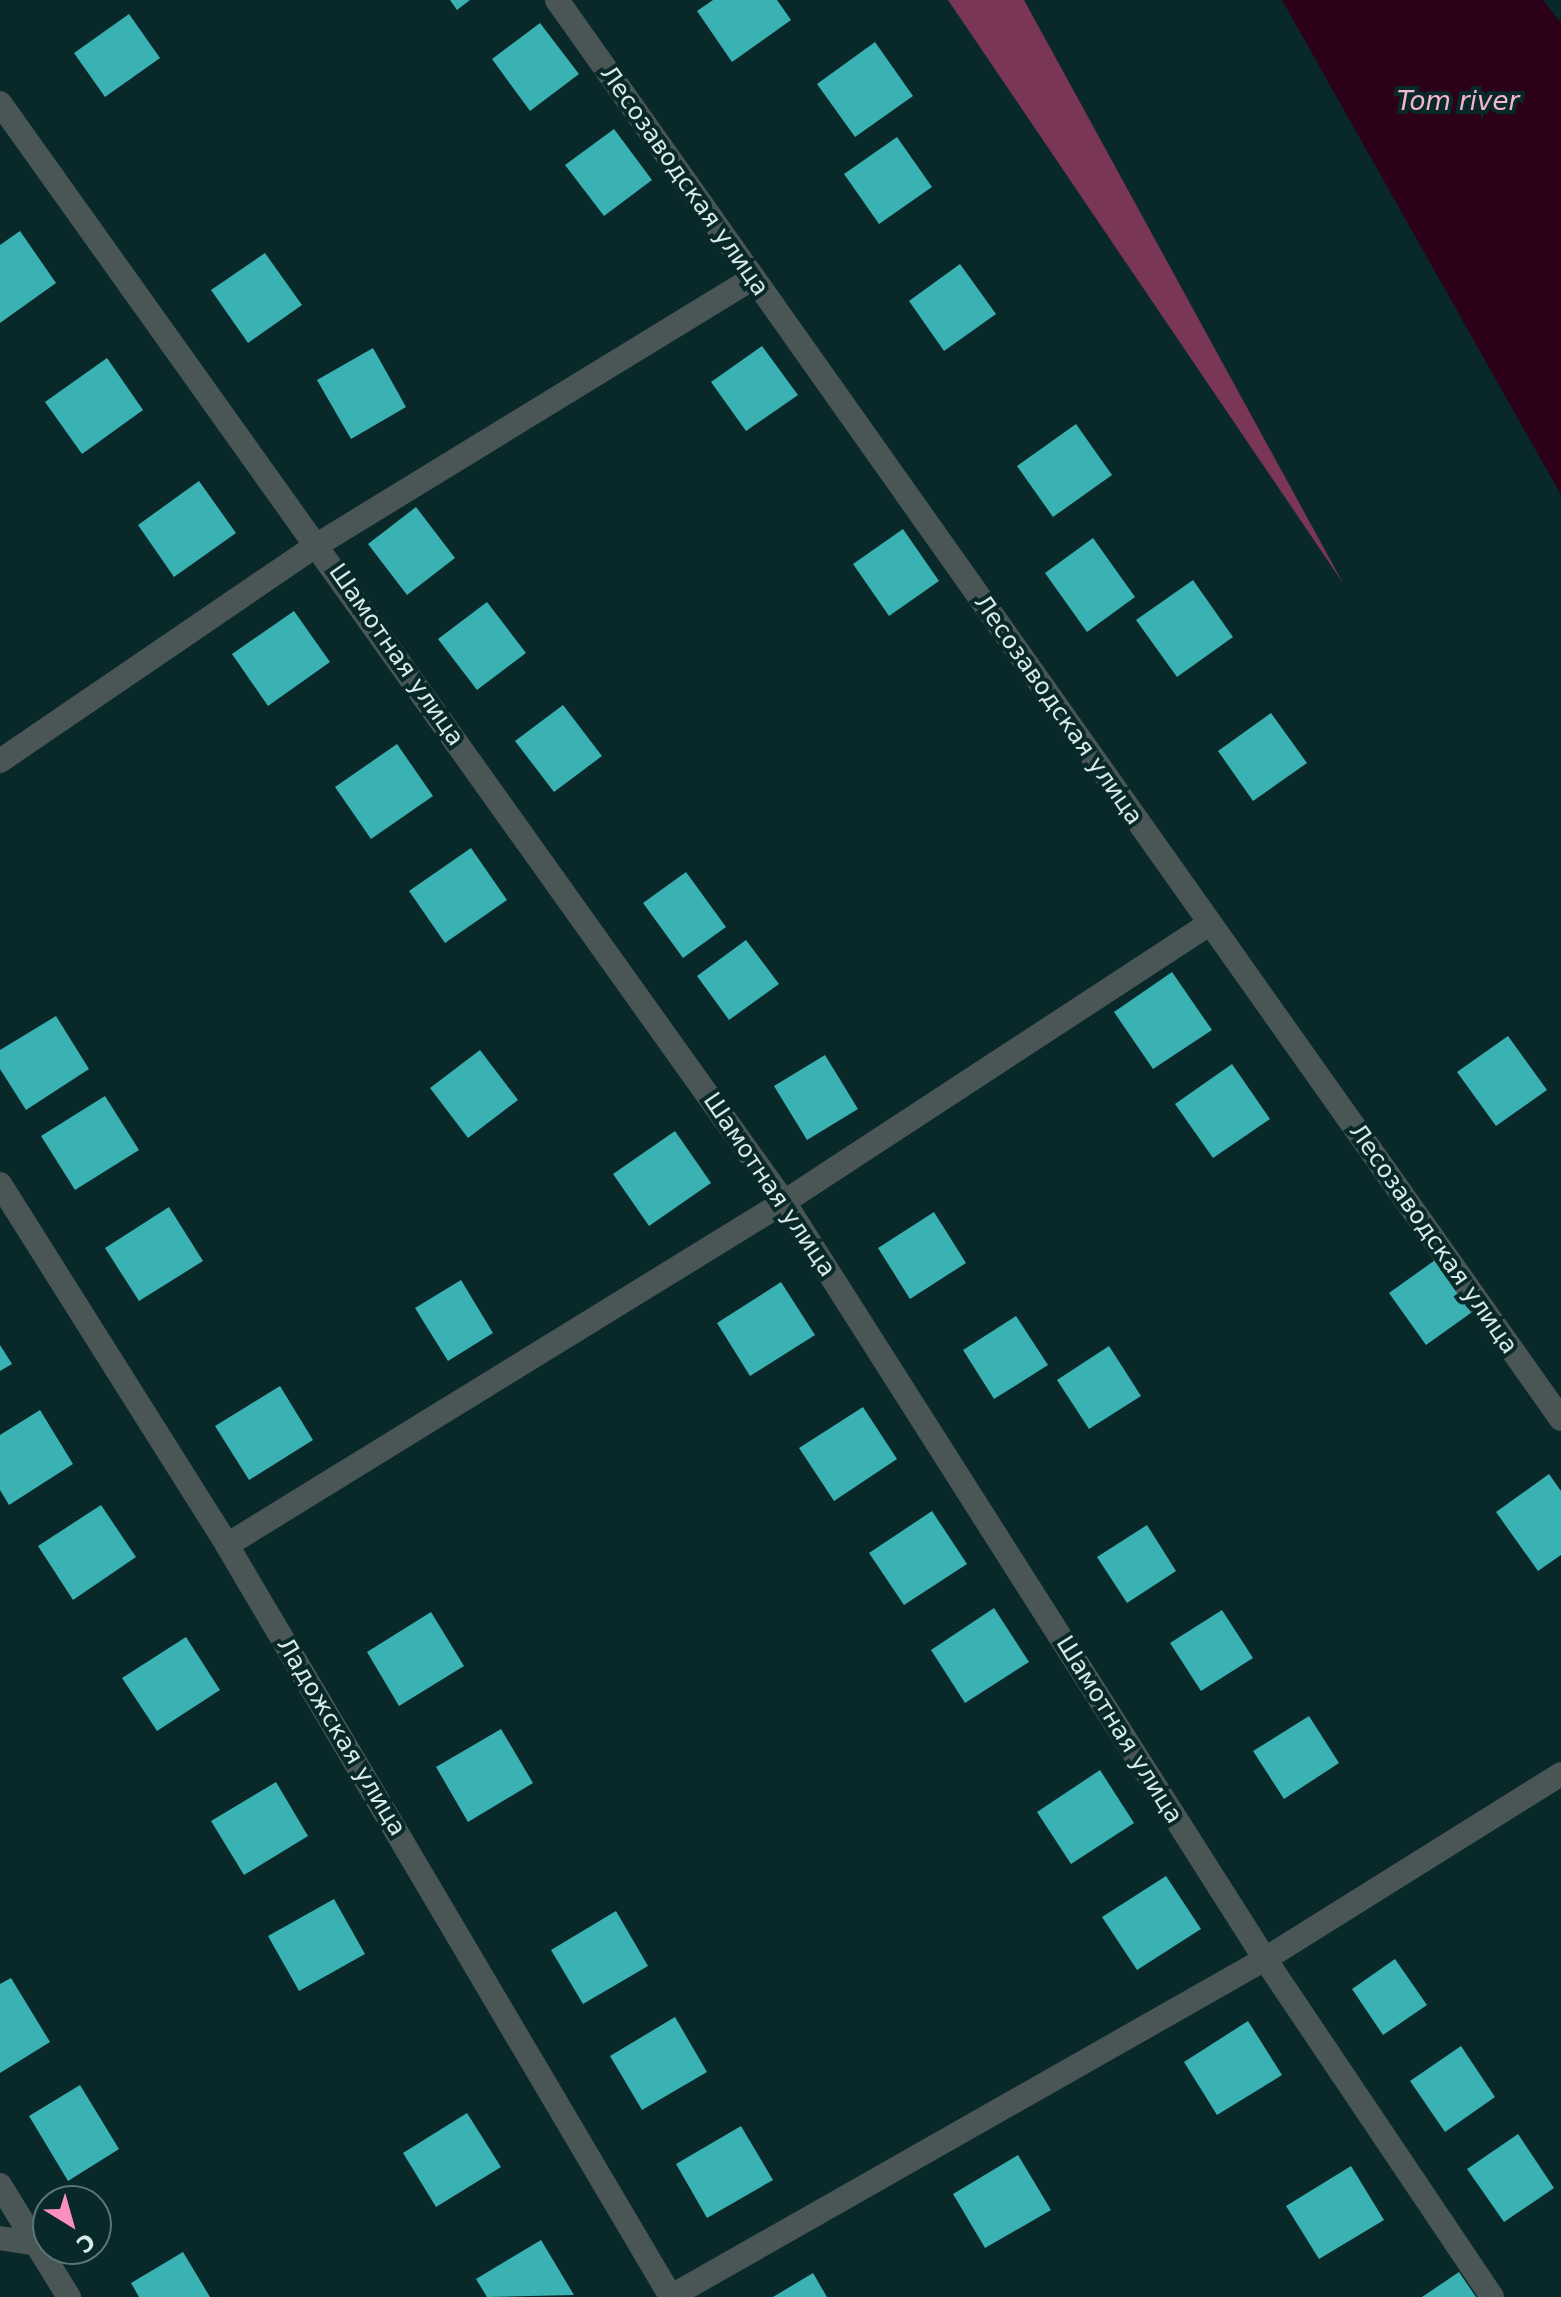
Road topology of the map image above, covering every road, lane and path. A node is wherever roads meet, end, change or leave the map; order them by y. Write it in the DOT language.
graph roads {
  1 [pos="557,0"];
  2 [pos="0,103"];
  3 [pos="753,278"];
  4 [pos="317,545"];
  5 [pos="0,761"];
  6 [pos="1209,924"];
  7 [pos="0,1184"];
  8 [pos="784,1202"];
  9 [pos="1561,1419"];
  10 [pos="227,1545"];
  11 [pos="1561,1774"];
  12 [pos="1265,1959"];
  13 [pos="0,2185"];
  14 [pos="32,2237"];
  15 [pos="0,2238"];
  16 [pos="32,2243"];
  17 [pos="49,2265"];
  18 [pos="69,2297"];
  19 [pos="671,2297"];
  20 [pos="1492,2297"];
  1 -- 3 [label="street, Лесозаводская улица"];
  2 -- 4 [label="street, Шамотная улица"];
  3 -- 4 [label="street"];
  3 -- 6 [label="street, Лесозаводская улица"];
  4 -- 5 [label="street"];
  4 -- 8 [label="street, Шамотная улица"];
  6 -- 8 [label="street"];
  6 -- 9 [label="street, Лесозаводская улица"];
  7 -- 10 [label="street, Ладожская улица"];
  8 -- 10 [label="street"];
  8 -- 12 [label="street, Шамотная улица"];
  10 -- 19 [label="street, Ладожская улица"];
  11 -- 12 [label="street"];
  12 -- 19 [label="street"];
  12 -- 20 [label="street, Шамотная улица"];
  13 -- 14 [label="street"];
  15 -- 16 [label="street"];
  17 -- 18 [label="street"];
}
